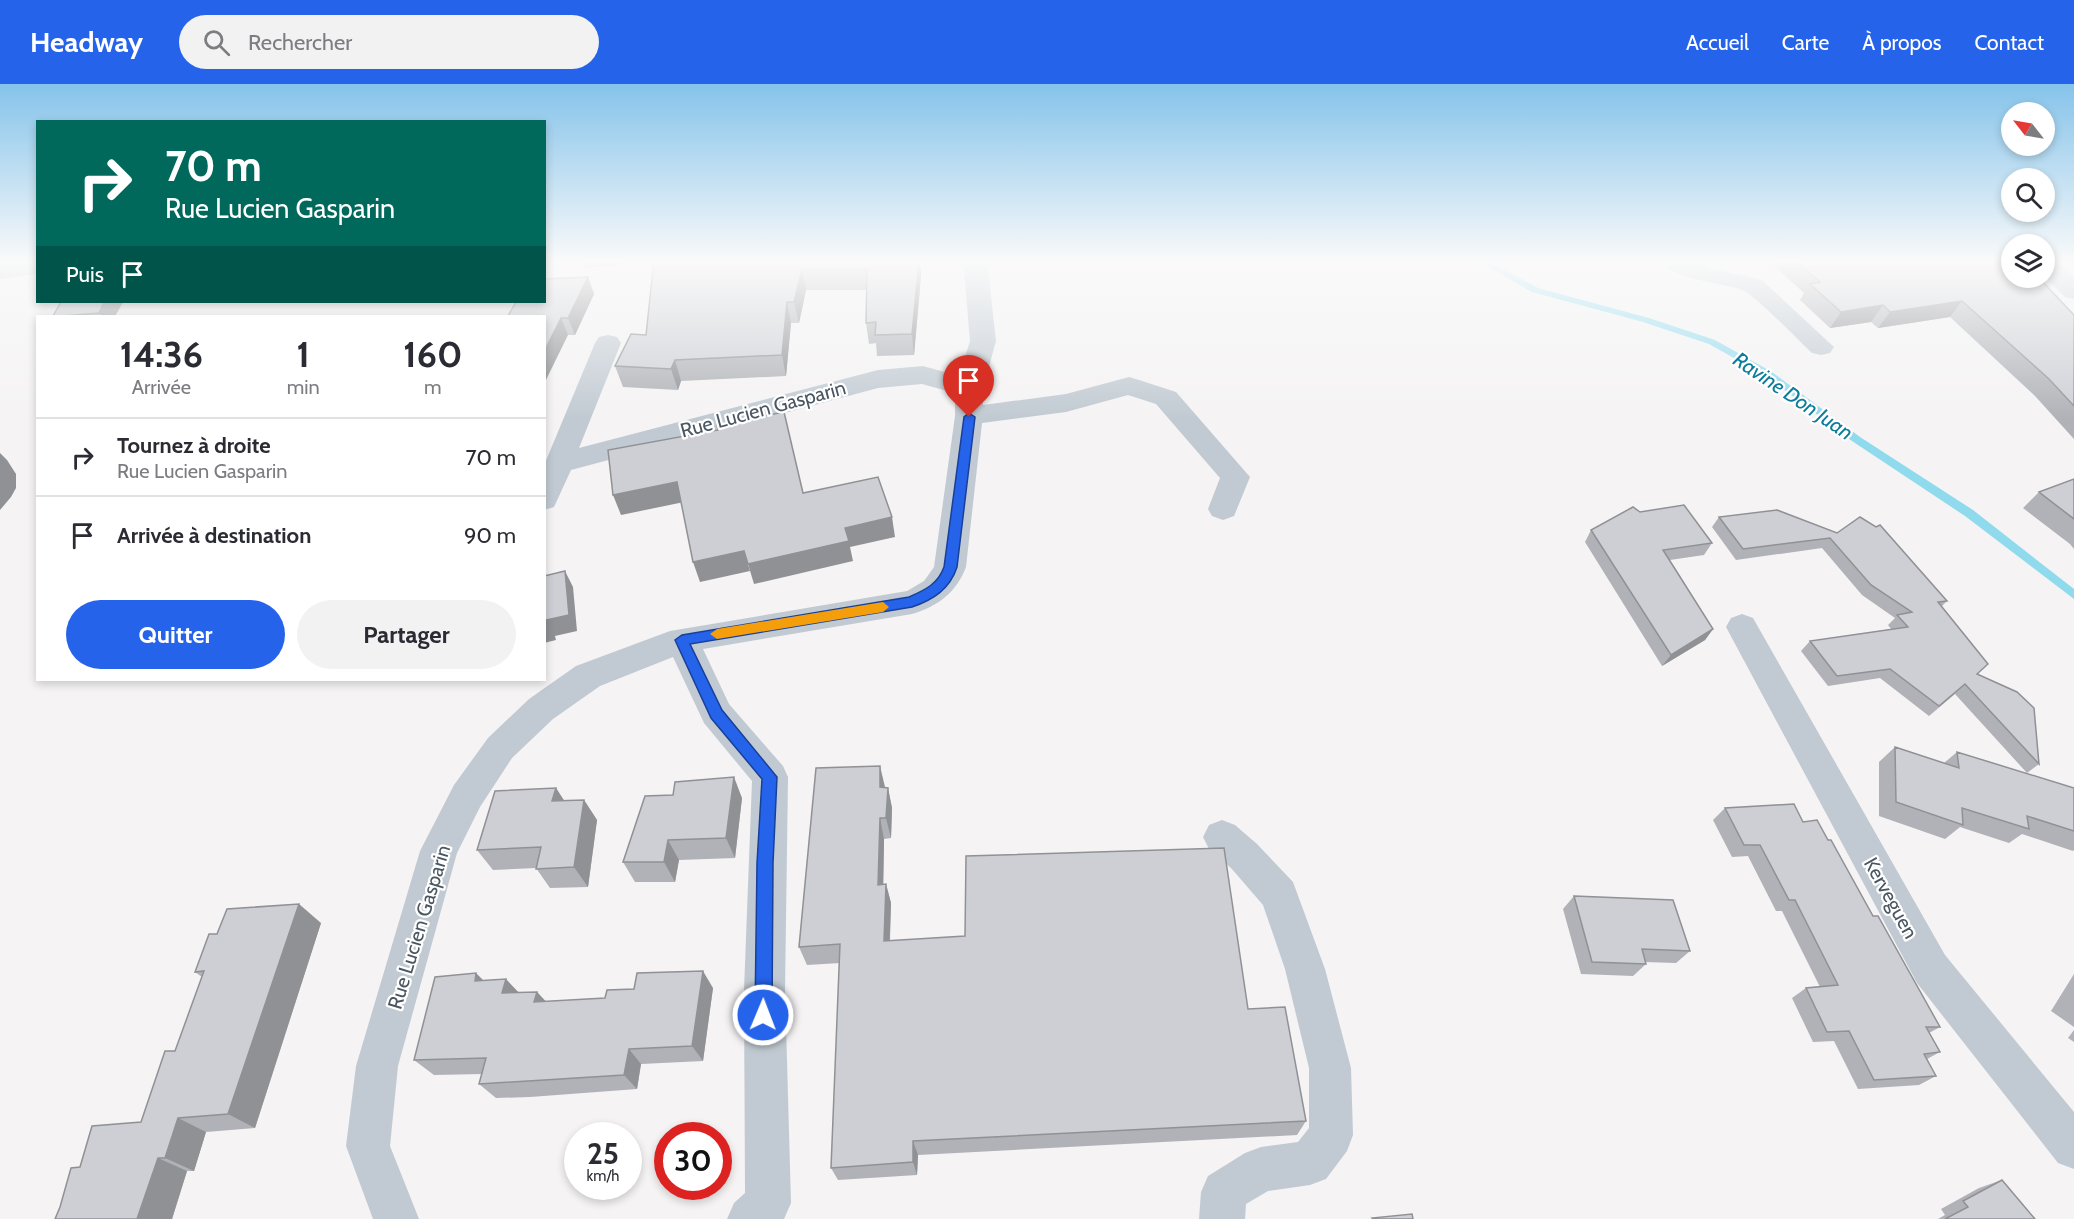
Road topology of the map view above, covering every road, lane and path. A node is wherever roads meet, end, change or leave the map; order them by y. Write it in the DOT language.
graph roads {
  1 [pos="980,313"];
  2 [pos="1784,313"];
  3 [pos="608,343"];
  4 [pos="1821,347"];
  5 [pos="969,402"];
  6 [pos="559,463"];
  7 [pos="546,495"];
  8 [pos="1223,509"];
  9 [pos="1742,627"];
  10 [pos="682,640"];
  11 [pos="1222,837"];
  12 [pos="2074,1147"];
  13 [pos="396,1219"];
  14 [pos="750,1219"];
  15 [pos="1222,1219"];
  1 -- 5 [label="street, Rue Lucien Gasparin"];
  2 -- 4 [label="street"];
  3 -- 6 [label="street"];
  5 -- 6 [label="street, Rue Lucien Gasparin"];
  5 -- 8 [label="street"];
  5 -- 10 [label="street, Rue Lucien Gasparin"];
  6 -- 7 [label="street"];
  9 -- 12 [label="street, Kerveguen"];
  10 -- 13 [label="street, Rue Lucien Gasparin"];
  10 -- 14 [label="street"];
  11 -- 15 [label="street"];
}
